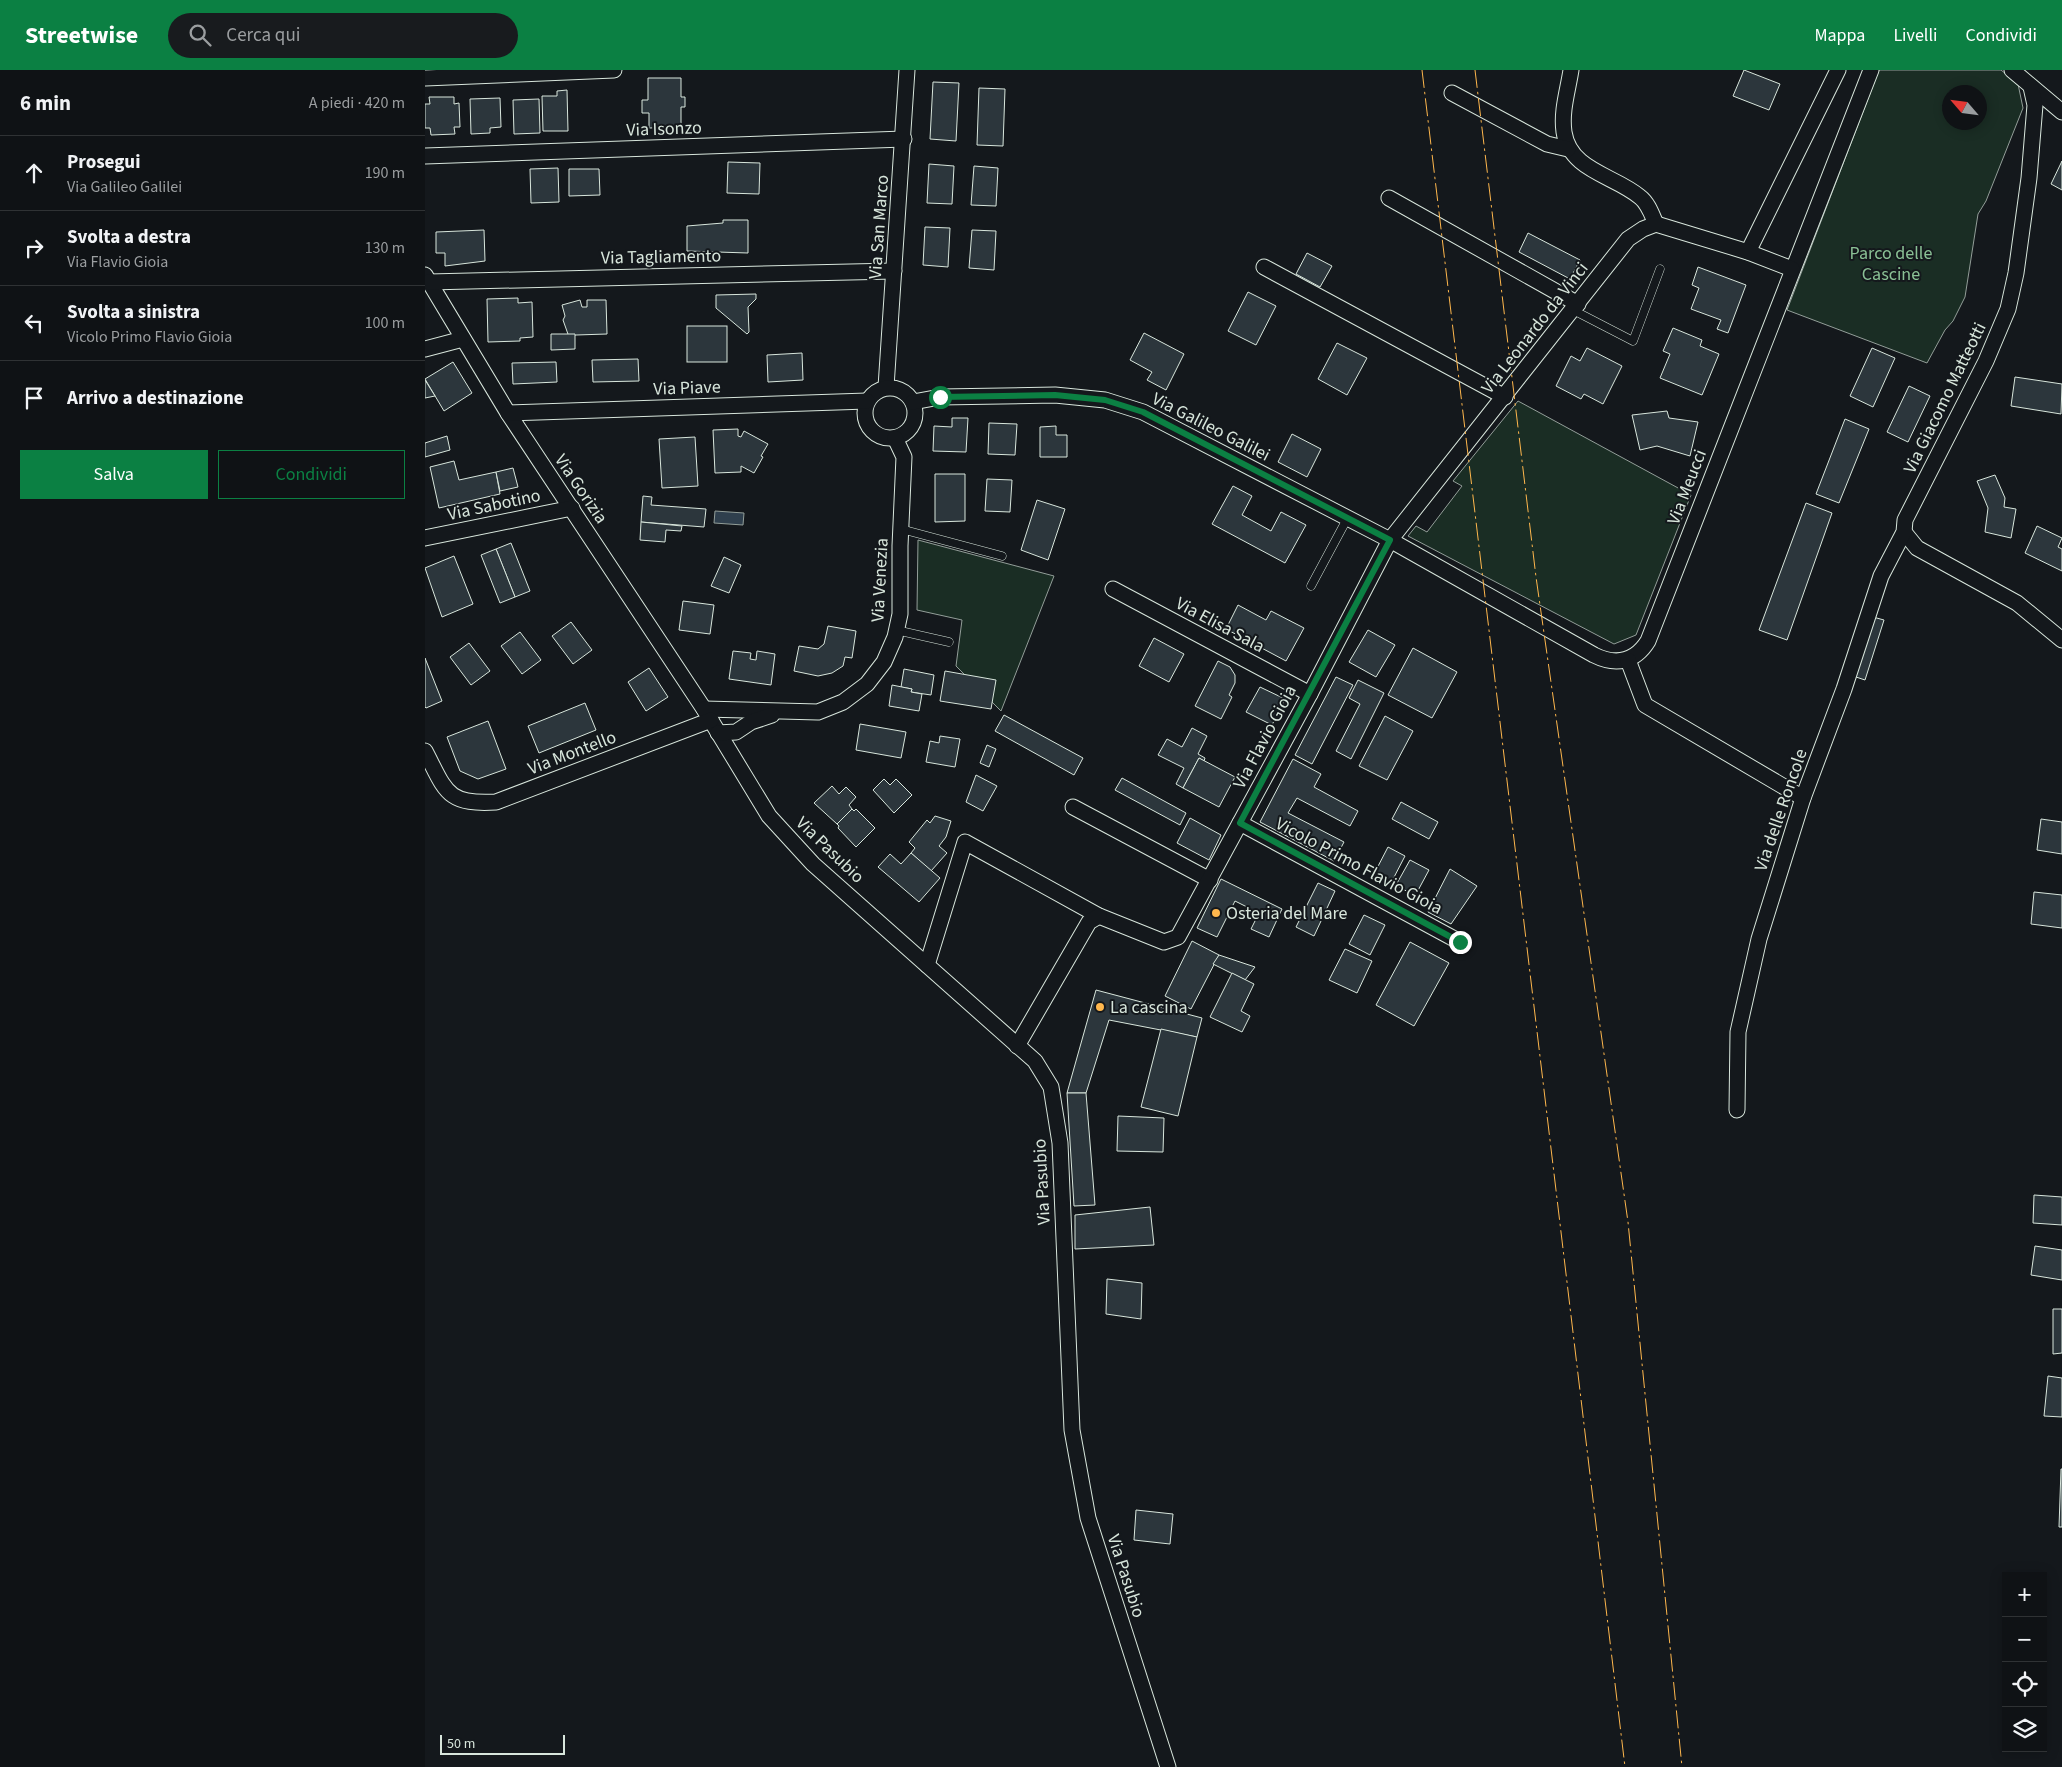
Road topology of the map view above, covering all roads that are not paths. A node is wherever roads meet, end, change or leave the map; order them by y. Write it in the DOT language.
graph roads {
  1 [pos="614,70"];
  2 [pos="907,70"];
  3 [pos="1571,70"];
  4 [pos="1838,70"];
  5 [pos="1871,70"];
  6 [pos="2012,70"];
  7 [pos="425,78"];
  8 [pos="2031,87"];
  9 [pos="1452,93"];
  10 [pos="2062,112"];
  11 [pos="904,139"];
  12 [pos="1568,149"];
  13 [pos="425,156"];
  14 [pos="1389,198"];
  15 [pos="1656,224"];
  16 [pos="1748,252"];
  17 [pos="1264,266"];
  18 [pos="1660,269"];
  19 [pos="1792,269"];
  20 [pos="894,271"];
  21 [pos="427,278"];
  22 [pos="1575,307"];
  23 [pos="463,339"];
  24 [pos="425,349"];
  25 [pos="886,387"];
  26 [pos="1505,397"];
  27 [pos="867,401"];
  28 [pos="913,402"];
  29 [pos="508,412"];
  30 [pos="895,438"];
  31 [pos="571,508"];
  32 [pos="1347,519"];
  33 [pos="901,529"];
  34 [pos="1903,532"];
  35 [pos="425,538"];
  36 [pos="1390,540"];
  37 [pos="1002,556"];
  38 [pos="1311,586"];
  39 [pos="1113,588"];
  40 [pos="896,630"];
  41 [pos="2062,640"];
  42 [pos="949,642"];
  43 [pos="1627,660"];
  44 [pos="1310,694"];
  45 [pos="780,712"];
  46 [pos="711,720"];
  47 [pos="425,751"];
  48 [pos="1803,798"];
  49 [pos="1073,807"];
  50 [pos="1240,823"];
  51 [pos="1210,880"];
  52 [pos="1099,916"];
  53 [pos="1460,942"];
  54 [pos="927,964"];
  55 [pos="1017,1046"];
  56 [pos="1737,1110"];
  57 [pos="1168,1767"];
  1 -- 7 [label="street"];
  2 -- 11 [label="street, Via San Marco"];
  3 -- 12 [label="street"];
  4 -- 16 [label="street"];
  5 -- 19 [label="street, Via Meucci"];
  6 -- 8 [label="street"];
  8 -- 10 [label="street"];
  8 -- 34 [label="street, Via Giacomo Matteotti"];
  9 -- 12 [label="street"];
  11 -- 13 [label="street, Via Isonzo"];
  11 -- 20 [label="street, Via San Marco"];
  12 -- 15 [label="street"];
  14 -- 22 [label="street"];
  15 -- 16 [label="street"];
  15 -- 22 [label="street, Via Leonardo da Vinci"];
  16 -- 19 [label="street"];
  17 -- 26 [label="street"];
  18 -- 22 [label="lane"];
  19 -- 43 [label="street, Via Meucci"];
  20 -- 21 [label="street, Via Tagliamento"];
  20 -- 25 [label="street, Via San Marco"];
  21 -- 23 [label="street, Via Gorizia"];
  22 -- 26 [label="street, Via Leonardo da Vinci"];
  23 -- 24 [label="street"];
  23 -- 29 [label="street, Via Gorizia"];
  25 -- 27 [label="street"];
  25 -- 28 [label="street"];
  26 -- 36 [label="street, Via Leonardo da Vinci"];
  27 -- 29 [label="street, Via Piave"];
  27 -- 30 [label="street"];
  28 -- 30 [label="street"];
  28 -- 32 [label="street, Via Galileo Galilei"];
  29 -- 31 [label="street, Via Gorizia"];
  30 -- 33 [label="street, Via Venezia"];
  31 -- 35 [label="street, Via Sabotino"];
  31 -- 46 [label="street, Via Gorizia"];
  32 -- 36 [label="street, Via Galileo Galilei"];
  32 -- 38 [label="lane"];
  33 -- 37 [label="lane"];
  33 -- 40 [label="street, Via Venezia"];
  34 -- 41 [label="street"];
  34 -- 48 [label="street, Via delle Roncole"];
  36 -- 43 [label="street"];
  36 -- 44 [label="street, Via Flavio Gioia"];
  39 -- 44 [label="street, Via Elisa Sala"];
  40 -- 42 [label="lane"];
  40 -- 45 [label="street, Via Venezia"];
  43 -- 48 [label="street"];
  44 -- 50 [label="street, Via Flavio Gioia"];
  45 -- 46 [label="street, Via Venezia"];
  45 -- 46 [label="street, Via Venezia"];
  46 -- 47 [label="street, Via Montello"];
  46 -- 54 [label="street, Via Pasubio"];
  48 -- 56 [label="street, Via delle Roncole"];
  49 -- 51 [label="street"];
  50 -- 51 [label="street, Via Flavio Gioia"];
  50 -- 53 [label="street, Vicolo Primo Flavio Gioia"];
  51 -- 52 [label="street, Via Flavio Gioia"];
  52 -- 54 [label="street"];
  52 -- 55 [label="street"];
  54 -- 55 [label="street, Via Pasubio"];
  55 -- 57 [label="street, Via Pasubio"];
}
